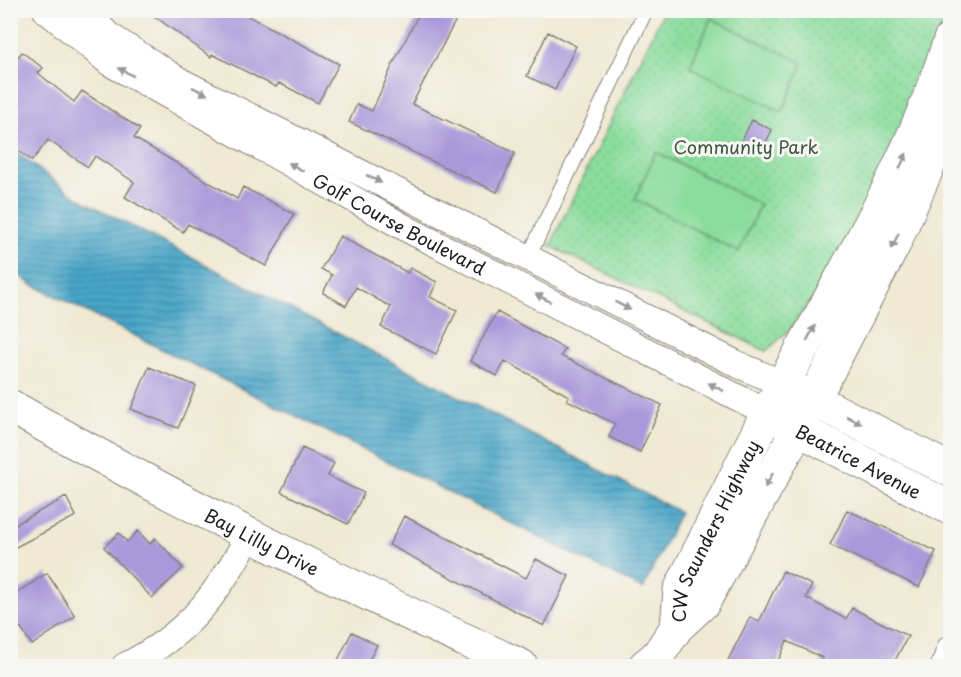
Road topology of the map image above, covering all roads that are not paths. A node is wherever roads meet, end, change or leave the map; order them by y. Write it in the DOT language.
graph roads {
  1 [pos="46,10"];
  2 [pos="84,10"];
  3 [pos="646,10"];
  4 [pos="951,40"];
  5 [pos="951,110"];
  6 [pos="528,258"];
  7 [pos="783,384"];
  8 [pos="813,399"];
  9 [pos="10,406"];
  10 [pos="768,413"];
  11 [pos="798,429"];
  12 [pos="951,470"];
  13 [pos="951,508"];
  14 [pos="250,534"];
  15 [pos="677,627"];
  16 [pos="951,649"];
  17 [pos="125,666"];
  18 [pos="521,666"];
  19 [pos="645,666"];
  20 [pos="944,666"];
  10 -- 1 [label="street, Golf Course Boulevard, one-way"];
  2 -- 6 [label="street, Golf Course Boulevard, one-way"];
  3 -- 6 [label="lane"];
  7 -- 4 [label="main road, CW Saunders Highway, one-way"];
  5 -- 8 [label="main road, CW Saunders Highway, one-way"];
  6 -- 7 [label="street, Golf Course Boulevard, one-way"];
  7 -- 8 [label="main road, Beatrice Avenue"];
  7 -- 10 [label="main road, CW Saunders Highway"];
  8 -- 11 [label="main road, CW Saunders Highway"];
  8 -- 12 [label="main road, Beatrice Avenue, one-way"];
  9 -- 14 [label="main road, Bay Lilly Drive"];
  10 -- 11 [label="main road, Beatrice Avenue"];
  10 -- 15 [label="main road, CW Saunders Highway"];
  11 -- 13 [label="main road, Beatrice Avenue"];
  11 -- 15 [label="main road, CW Saunders Highway, one-way"];
  14 -- 17 [label="street"];
  14 -- 18 [label="main road, Bay Lilly Drive"];
  15 -- 19 [label="main road"];
  16 -- 20 [label="street"];
}
